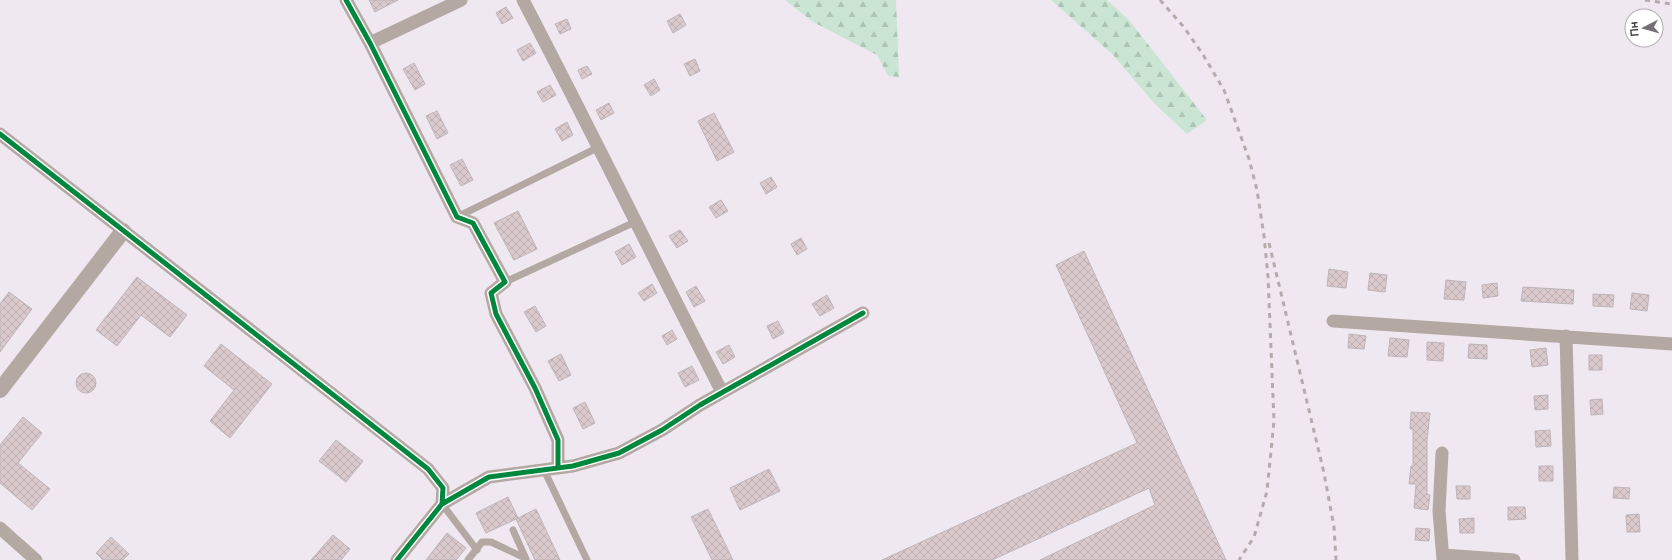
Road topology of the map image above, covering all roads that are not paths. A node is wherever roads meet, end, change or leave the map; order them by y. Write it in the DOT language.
graph roads {
  1 [pos="346,0"];
  2 [pos="461,0"];
  3 [pos="523,0"];
  4 [pos="370,42"];
  5 [pos="0,134"];
  6 [pos="599,147"];
  7 [pos="457,217"];
  8 [pos="635,222"];
  9 [pos="123,231"];
  10 [pos="505,282"];
  11 [pos="863,312"];
  12 [pos="1333,321"];
  13 [pos="1566,336"];
  14 [pos="1672,344"];
  15 [pos="0,390"];
  16 [pos="722,392"];
  17 [pos="1442,453"];
  18 [pos="558,468"];
  19 [pos="544,470"];
  20 [pos="442,504"];
  21 [pos="0,528"];
  22 [pos="513,530"];
  23 [pos="476,550"];
  24 [pos="1443,558"];
  25 [pos="526,559"];
  26 [pos="36,560"];
  27 [pos="397,560"];
  28 [pos="468,560"];
  29 [pos="587,560"];
  30 [pos="1514,560"];
  31 [pos="1572,560"];
  1 -- 4 [label="street"];
  2 -- 4 [label="street"];
  3 -- 6 [label="street"];
  4 -- 7 [label="street"];
  5 -- 9 [label="street"];
  6 -- 7 [label="lane"];
  6 -- 8 [label="street"];
  7 -- 10 [label="street"];
  8 -- 10 [label="lane"];
  8 -- 16 [label="street"];
  9 -- 15 [label="street"];
  9 -- 20 [label="street"];
  10 -- 18 [label="street"];
  11 -- 16 [label="street"];
  12 -- 13 [label="street"];
  13 -- 14 [label="street"];
  13 -- 31 [label="street"];
  16 -- 18 [label="street"];
  17 -- 24 [label="street"];
  18 -- 19 [label="street"];
  19 -- 20 [label="street"];
  19 -- 29 [label="lane"];
  20 -- 23 [label="lane"];
  20 -- 27 [label="street"];
  21 -- 26 [label="street"];
  22 -- 25 [label="lane"];
  23 -- 25 [label="lane"];
  23 -- 28 [label="lane"];
  24 -- 30 [label="street"];
}
